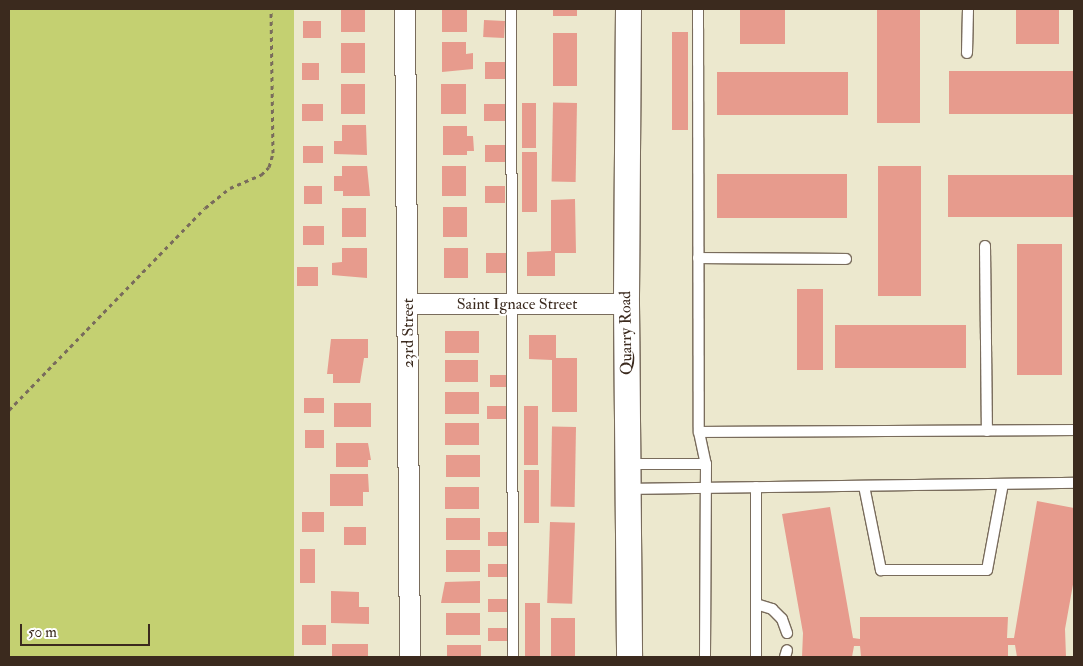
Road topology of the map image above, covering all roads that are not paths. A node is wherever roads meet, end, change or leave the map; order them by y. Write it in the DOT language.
graph roads {
  1 [pos="405,9"];
  2 [pos="511,9"];
  3 [pos="628,9"];
  4 [pos="698,9"];
  5 [pos="968,9"];
  6 [pos="968,54"];
  7 [pos="985,246"];
  8 [pos="698,258"];
  9 [pos="846,259"];
  10 [pos="512,303"];
  11 [pos="408,304"];
  12 [pos="626,304"];
  13 [pos="1074,430"];
  14 [pos="987,431"];
  15 [pos="699,432"];
  16 [pos="628,464"];
  17 [pos="706,464"];
  18 [pos="1074,483"];
  19 [pos="1003,484"];
  20 [pos="864,486"];
  21 [pos="756,487"];
  22 [pos="706,488"];
  23 [pos="628,489"];
  24 [pos="756,604"];
  25 [pos="787,633"];
  26 [pos="410,657"];
  27 [pos="513,657"];
  28 [pos="629,657"];
  29 [pos="705,657"];
  30 [pos="756,657"];
  1 -- 11 [label="street, 23rd Street"];
  2 -- 10 [label="lane"];
  3 -- 12 [label="street, Quarry Road"];
  4 -- 8 [label="lane"];
  5 -- 6 [label="lane"];
  7 -- 14 [label="lane"];
  8 -- 9 [label="lane"];
  8 -- 15 [label="lane"];
  10 -- 11 [label="street, Saint Ignace Street"];
  10 -- 12 [label="street, Saint Ignace Street"];
  10 -- 27 [label="lane"];
  11 -- 26 [label="street, 23rd Street"];
  12 -- 16 [label="street, Quarry Road"];
  13 -- 14 [label="lane"];
  14 -- 15 [label="lane"];
  15 -- 17 [label="lane"];
  16 -- 17 [label="lane"];
  16 -- 23 [label="street, Quarry Road"];
  17 -- 22 [label="lane"];
  18 -- 19 [label="lane"];
  19 -- 20 [label="lane"];
  19 -- 20 [label="lane"];
  20 -- 21 [label="lane"];
  21 -- 22 [label="lane"];
  21 -- 24 [label="lane"];
  22 -- 23 [label="lane"];
  22 -- 29 [label="lane"];
  23 -- 28 [label="street, Quarry Road"];
  24 -- 25 [label="lane"];
  24 -- 30 [label="lane"];
}
